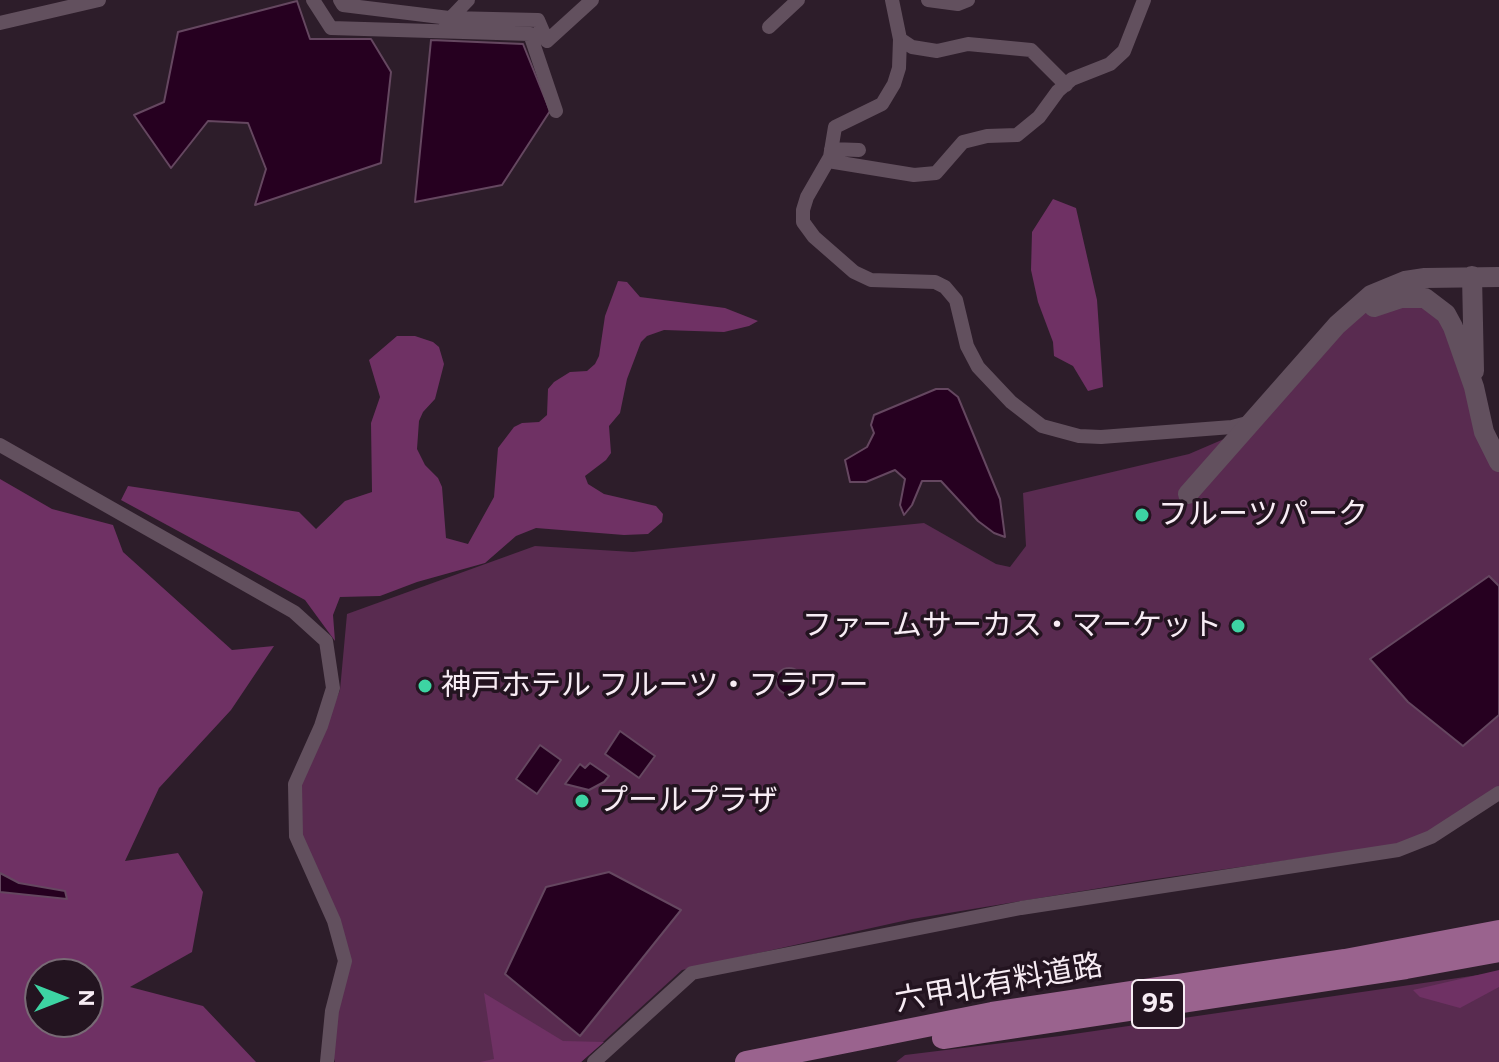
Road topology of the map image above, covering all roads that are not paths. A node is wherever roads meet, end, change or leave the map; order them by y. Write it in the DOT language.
graph roads {
  1 [pos="99,0"];
  2 [pos="299,0"];
  3 [pos="313,0"];
  4 [pos="340,0"];
  5 [pos="468,0"];
  6 [pos="592,0"];
  7 [pos="798,0"];
  8 [pos="892,0"];
  9 [pos="928,0"];
  10 [pos="968,0"];
  11 [pos="1144,0"];
  12 [pos="0,23"];
  13 [pos="445,24"];
  14 [pos="769,27"];
  15 [pos="331,28"];
  16 [pos="900,39"];
  17 [pos="1066,85"];
  18 [pos="556,111"];
  19 [pos="859,150"];
  20 [pos="830,155"];
  21 [pos="1472,276"];
  22 [pos="1499,277"];
  23 [pos="1316,349"];
  24 [pos="1474,387"];
  25 [pos="1252,422"];
  26 [pos="0,445"];
  27 [pos="1499,462"];
  28 [pos="1188,494"];
  29 [pos="1499,793"];
  30 [pos="1499,919"];
  31 [pos="1499,931"];
  32 [pos="1499,951"];
  33 [pos="1345,960"];
  34 [pos="327,1062"];
  35 [pos="594,1062"];
  36 [pos="746,1062"];
  37 [pos="818,1062"];
  1 -- 12 [label="street"];
  2 -- 15 [label="street"];
  3 -- 15 [label="street"];
  4 -- 13 [label="street"];
  5 -- 13 [label="street"];
  6 -- 13 [label="street"];
  7 -- 14 [label="street"];
  8 -- 16 [label="street"];
  9 -- 10 [label="street"];
  11 -- 17 [label="street"];
  13 -- 15 [label="street"];
  13 -- 18 [label="street"];
  16 -- 17 [label="street"];
  16 -- 20 [label="street"];
  17 -- 20 [label="street"];
  19 -- 20 [label="street"];
  20 -- 25 [label="street"];
  21 -- 22 [label="street"];
  21 -- 23 [label="street"];
  21 -- 24 [label="street"];
  23 -- 24 [label="street"];
  23 -- 25 [label="street"];
  24 -- 27 [label="street"];
  25 -- 28 [label="street"];
  26 -- 34 [label="street"];
  29 -- 35 [label="street"];
  30 -- 33 [label="main road"];
  31 -- 33 [label="main road, 六甲北有料道路 / 95"];
  32 -- 37 [label="main road, 六甲北有料道路 / 95"];
  33 -- 36 [label="main road, 六甲北有料道路 / 95"];
}
